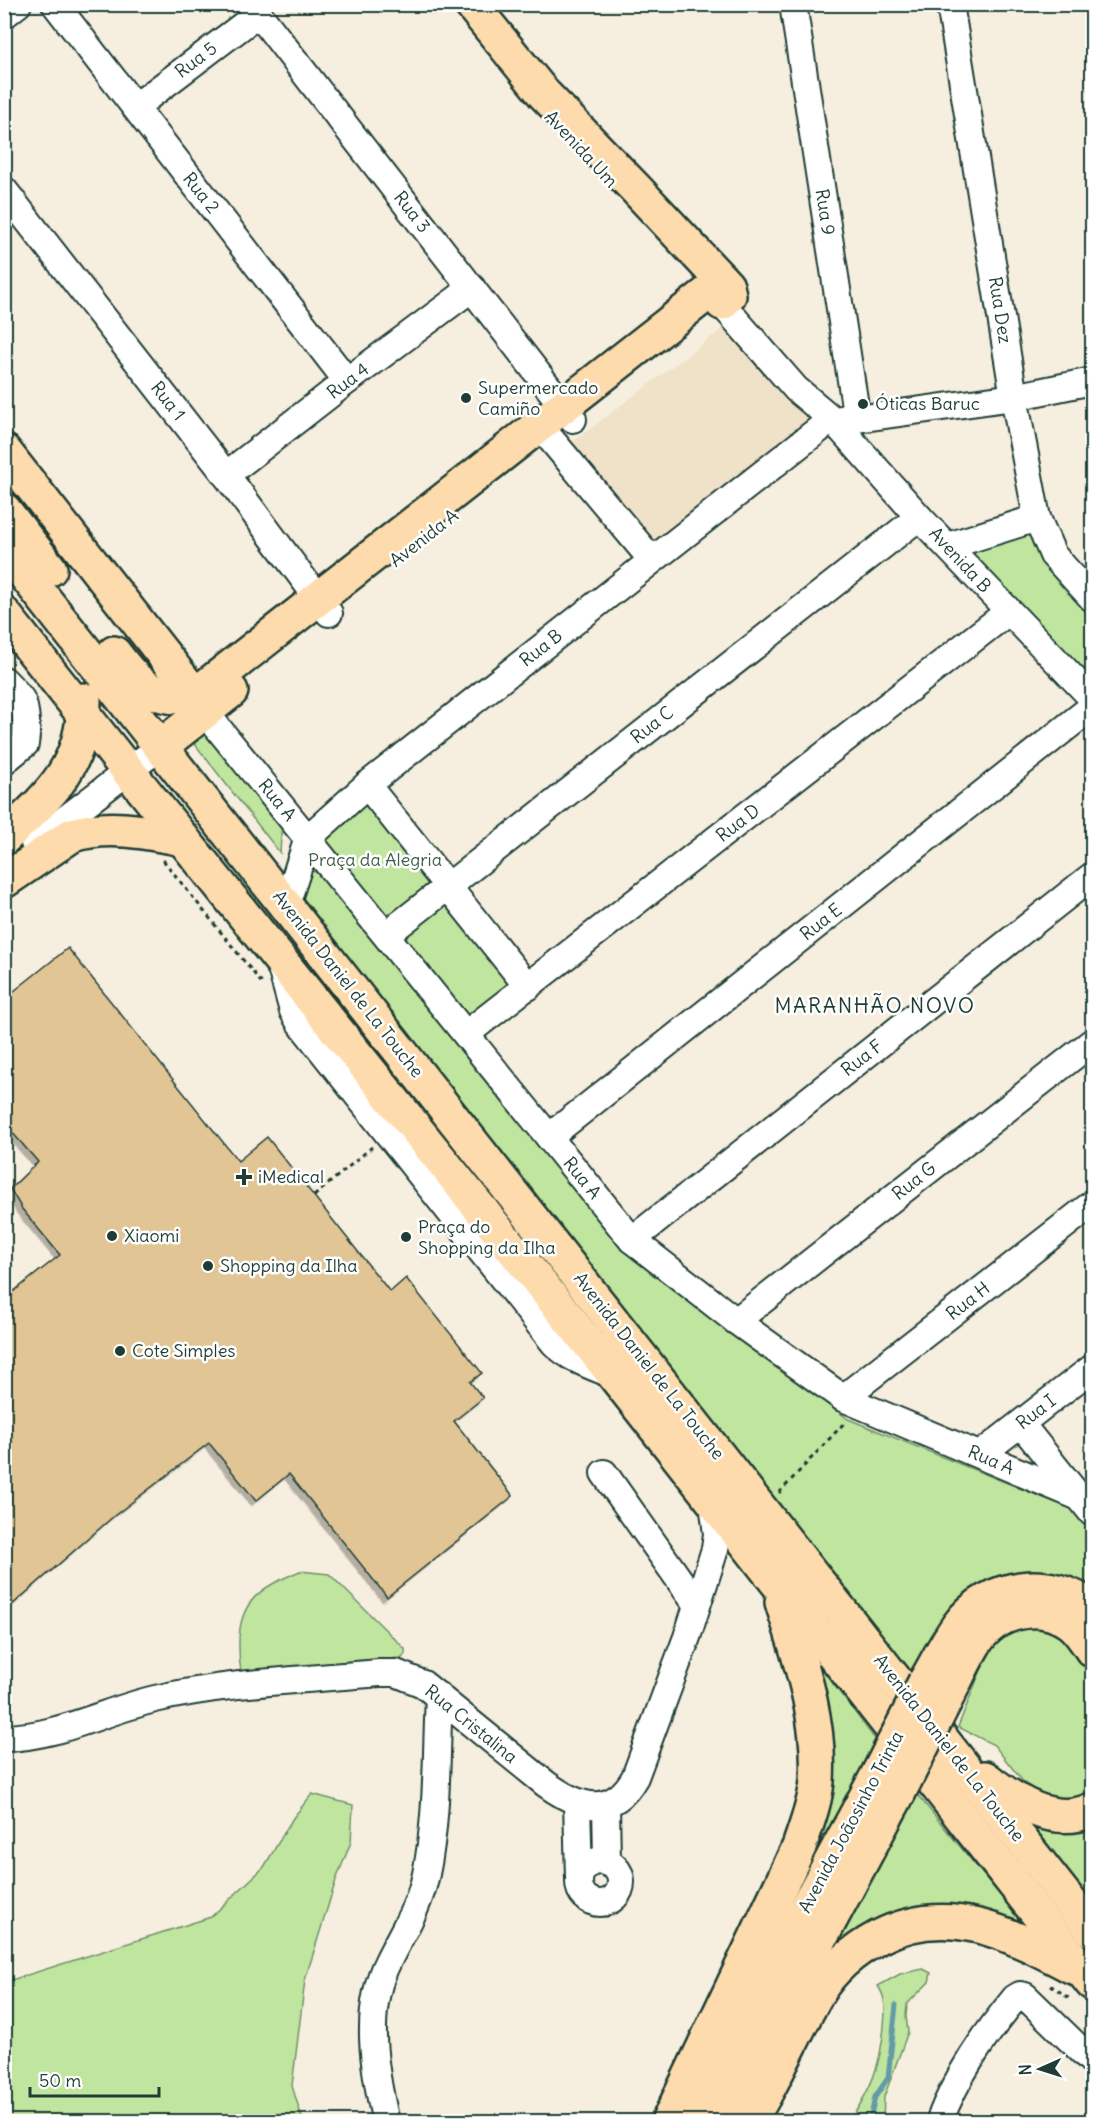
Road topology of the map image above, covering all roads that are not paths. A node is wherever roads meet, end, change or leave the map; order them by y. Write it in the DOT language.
graph roads {
  1 [pos="18,4"];
  2 [pos="55,4"];
  3 [pos="458,4"];
  4 [pos="471,4"];
  5 [pos="793,4"];
  6 [pos="950,4"];
  7 [pos="255,9"];
  8 [pos="4,15"];
  9 [pos="135,107"];
  10 [pos="4,190"];
  11 [pos="471,288"];
  12 [pos="718,294"];
  13 [pos="347,381"];
  14 [pos="1092,381"];
  15 [pos="1014,397"];
  16 [pos="844,419"];
  17 [pos="556,422"];
  18 [pos="4,451"];
  19 [pos="226,475"];
  20 [pos="4,510"];
  21 [pos="920,517"];
  22 [pos="1037,518"];
  23 [pos="948,546"];
  24 [pos="4,548"];
  25 [pos="652,560"];
  26 [pos="1092,598"];
  27 [pos="324,606"];
  28 [pos="1008,612"];
  29 [pos="4,614"];
  30 [pos="76,639"];
  31 [pos="130,674"];
  32 [pos="4,680"];
  33 [pos="1092,698"];
  34 [pos="200,703"];
  35 [pos="1092,707"];
  36 [pos="84,715"];
  37 [pos="161,746"];
  38 [pos="4,761"];
  39 [pos="129,772"];
  40 [pos="367,785"];
  41 [pos="6,831"];
  42 [pos="183,838"];
  43 [pos="308,838"];
  44 [pos="4,865"];
  45 [pos="1092,876"];
  46 [pos="4,881"];
  47 [pos="447,886"];
  48 [pos="286,905"];
  49 [pos="386,935"];
  50 [pos="528,987"];
  51 [pos="466,1034"];
  52 [pos="1092,1042"];
  53 [pos="549,1137"];
  54 [pos="1092,1204"];
  55 [pos="632,1240"];
  56 [pos="736,1321"];
  57 [pos="1092,1368"];
  58 [pos="843,1398"];
  59 [pos="1021,1424"];
  60 [pos="980,1455"];
  61 [pos="604,1473"];
  62 [pos="713,1503"];
  63 [pos="1086,1505"];
  64 [pos="777,1583"];
  65 [pos="698,1605"];
  66 [pos="1092,1608"];
  67 [pos="1092,1650"];
  68 [pos="935,1692"];
  69 [pos="439,1696"];
  70 [pos="4,1738"];
  71 [pos="949,1748"];
  72 [pos="888,1784"];
  73 [pos="576,1802"];
  74 [pos="606,1804"];
  75 [pos="1092,1810"];
  76 [pos="607,1852"];
  77 [pos="579,1878"];
  78 [pos="1092,1930"];
  79 [pos="1086,1984"];
  80 [pos="1092,2061"];
  81 [pos="386,2121"];
  82 [pos="668,2121"];
  83 [pos="691,2121"];
  84 [pos="722,2121"];
  85 [pos="748,2121"];
  86 [pos="939,2121"];
  1 -- 8 [label="street"];
  2 -- 9 [label="street, Rua 2"];
  3 -- 12 [label="main road, Avenida Um"];
  4 -- 12 [label="main road, Avenida Um"];
  5 -- 16 [label="street, Rua 9"];
  6 -- 15 [label="street, Rua Dez"];
  7 -- 9 [label="street, Rua 5"];
  7 -- 11 [label="street, Rua 3"];
  9 -- 13 [label="street, Rua 2"];
  10 -- 19 [label="street, Rua 1"];
  11 -- 13 [label="street, Rua 4"];
  11 -- 17 [label="street, Rua 3"];
  12 -- 16 [label="street, Avenida B"];
  12 -- 17 [label="main road, Avenida A"];
  13 -- 19 [label="street, Rua 4"];
  14 -- 15 [label="street"];
  15 -- 16 [label="street"];
  15 -- 22 [label="street, Rua Dez"];
  16 -- 21 [label="street, Avenida B"];
  16 -- 25 [label="street, Rua B"];
  17 -- 25 [label="street, Rua 3"];
  17 -- 27 [label="main road, Avenida A"];
  18 -- 34 [label="main road, Rua A"];
  19 -- 27 [label="street, Rua 1"];
  20 -- 31 [label="main road"];
  21 -- 23 [label="street, Avenida B"];
  21 -- 47 [label="street, Rua C"];
  22 -- 23 [label="street"];
  22 -- 26 [label="street, Rua Dez"];
  23 -- 28 [label="street, Avenida B"];
  24 -- 30 [label="main road, Avenida Daniel de La Touche"];
  25 -- 40 [label="street, Rua B"];
  27 -- 34 [label="main road, Avenida A"];
  28 -- 33 [label="street, Avenida B"];
  28 -- 50 [label="street, Rua D"];
  29 -- 36 [label="main road, Avenida Daniel de La Touche"];
  30 -- 36 [label="main road"];
  30 -- 37 [label="main road, Avenida Daniel de La Touche"];
  31 -- 34 [label="main road"];
  31 -- 37 [label="main road"];
  32 -- 38 [label="street"];
  34 -- 37 [label="main road, Avenida A"];
  34 -- 43 [label="street, Rua A"];
  35 -- 53 [label="street, Rua E"];
  36 -- 39 [label="main road, Avenida Daniel de La Touche"];
  36 -- 41 [label="main road"];
  37 -- 39 [label="street, Avenida A"];
  37 -- 48 [label="main road, Avenida Daniel de La Touche"];
  39 -- 42 [label="main road, Avenida Daniel de La Touche"];
  39 -- 44 [label="street, Avenida A"];
  40 -- 43 [label="street, Rua B"];
  40 -- 47 [label="street"];
  42 -- 46 [label="main road"];
  42 -- 62 [label="main road, Avenida Daniel de La Touche"];
  43 -- 48 [label="street, Rua B"];
  43 -- 49 [label="street, Rua A"];
  45 -- 55 [label="street, Rua F"];
  47 -- 49 [label="street, Rua C"];
  47 -- 50 [label="street"];
  48 -- 71 [label="main road, Avenida Daniel de La Touche"];
  49 -- 51 [label="street, Rua A"];
  50 -- 51 [label="street, Rua D"];
  51 -- 53 [label="street, Rua A"];
  52 -- 56 [label="street, Rua G"];
  53 -- 55 [label="street, Rua A"];
  54 -- 58 [label="street, Rua H"];
  55 -- 56 [label="street, Rua A"];
  56 -- 58 [label="street, Rua A"];
  57 -- 59 [label="street, Rua I"];
  58 -- 60 [label="street, Rua A"];
  59 -- 60 [label="street, Rua I"];
  59 -- 63 [label="street, Rua A"];
  60 -- 63 [label="street, Rua A"];
  61 -- 65 [label="street"];
  62 -- 64 [label="main road, Avenida Daniel de La Touche"];
  62 -- 65 [label="street"];
  64 -- 79 [label="main road, Avenida Daniel de La Touche"];
  64 -- 82 [label="main road"];
  65 -- 74 [label="street"];
  66 -- 68 [label="main road, Avenida Joãosinho Trinta"];
  67 -- 68 [label="main road, Avenida Joãosinho Trinta"];
  68 -- 72 [label="main road, Avenida Joãosinho Trinta, bridge"];
  69 -- 70 [label="street, Rua Cristalina"];
  69 -- 73 [label="street, Rua Cristalina"];
  69 -- 81 [label="street"];
  71 -- 75 [label="main road"];
  71 -- 78 [label="main road, Avenida Daniel de La Touche"];
  72 -- 83 [label="main road, Avenida Joãosinho Trinta"];
  72 -- 84 [label="main road, Avenida Joãosinho Trinta"];
  73 -- 74 [label="street, Rua Cristalina"];
  73 -- 77 [label="street"];
  74 -- 76 [label="street"];
  76 -- 77 [label="street"];
  76 -- 77 [label="street"];
  79 -- 85 [label="main road"];
  80 -- 86 [label="street"];
}
